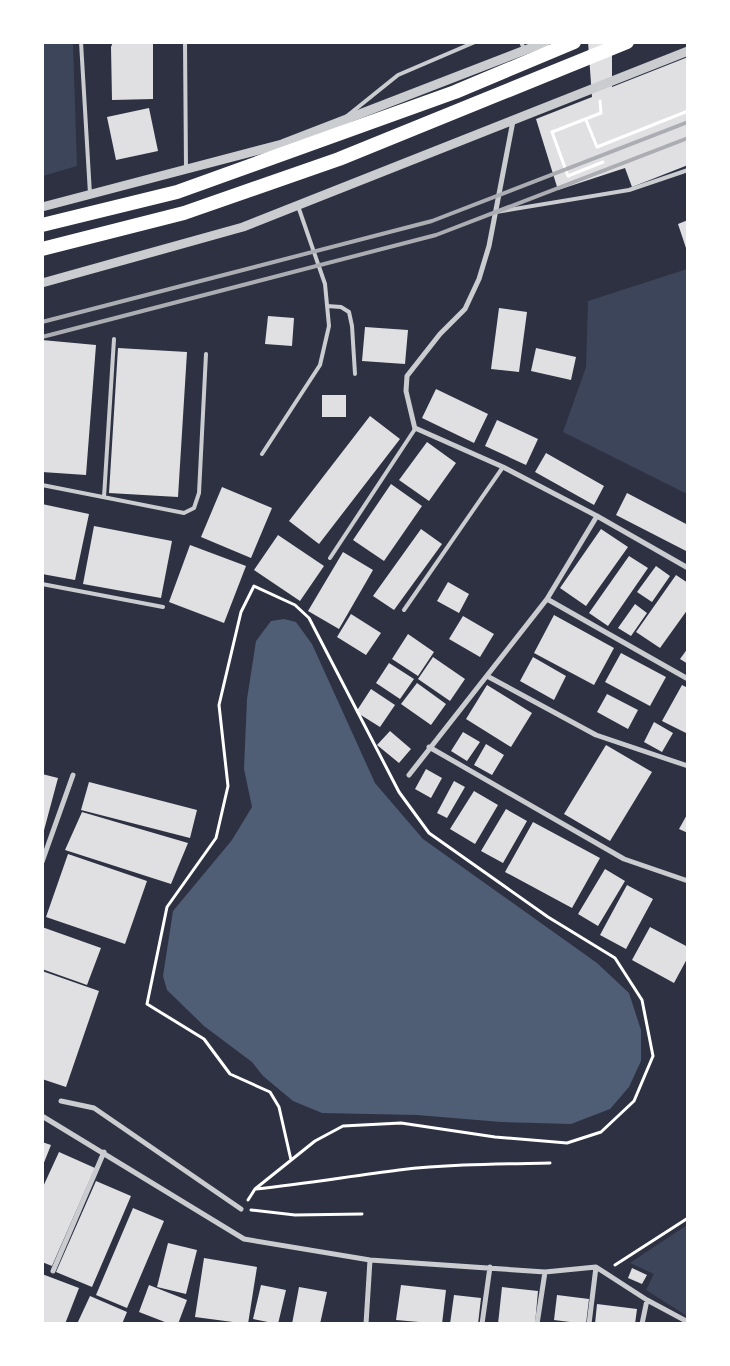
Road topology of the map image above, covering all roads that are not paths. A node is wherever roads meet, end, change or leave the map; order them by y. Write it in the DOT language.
graph roads {
  1 [pos="81,42"];
  2 [pos="185,42"];
  3 [pos="475,42"];
  4 [pos="546,42"];
  5 [pos="574,42"];
  6 [pos="626,42"];
  7 [pos="523,47"];
  8 [pos="688,51"];
  9 [pos="513,121"];
  10 [pos="340,122"];
  11 [pos="186,169"];
  12 [pos="688,170"];
  13 [pos="90,194"];
  14 [pos="298,206"];
  15 [pos="42,207"];
  16 [pos="496,212"];
  17 [pos="42,225"];
  18 [pos="42,248"];
  19 [pos="42,283"];
  20 [pos="327,306"];
  21 [pos="114,339"];
  22 [pos="206,354"];
  23 [pos="355,374"];
  24 [pos="414,427"];
  25 [pos="262,454"];
  26 [pos="503,467"];
  27 [pos="42,485"];
  28 [pos="104,497"];
  29 [pos="597,516"];
  30 [pos="330,558"];
  31 [pos="688,568"];
  32 [pos="42,584"];
  33 [pos="548,599"];
  34 [pos="163,607"];
  35 [pos="404,610"];
  36 [pos="487,676"];
  37 [pos="688,679"];
  38 [pos="429,747"];
  39 [pos="688,766"];
  40 [pos="410,775"];
  41 [pos="74,776"];
  42 [pos="42,862"];
  43 [pos="688,880"];
  44 [pos="61,1100"];
  45 [pos="42,1116"];
  46 [pos="104,1152"];
  47 [pos="242,1207"];
  48 [pos="370,1260"];
  49 [pos="490,1267"];
  50 [pos="596,1268"];
  51 [pos="53,1271"];
  52 [pos="545,1272"];
  53 [pos="647,1300"];
  54 [pos="688,1322"];
  55 [pos="366,1324"];
  56 [pos="482,1324"];
  57 [pos="537,1324"];
  58 [pos="589,1324"];
  59 [pos="642,1324"];
  1 -- 13 [label="lane"];
  2 -- 11 [label="lane"];
  3 -- 10 [label="lane"];
  4 -- 7 [label="street"];
  5 -- 17 [label="highway"];
  6 -- 18 [label="highway"];
  7 -- 10 [label="street"];
  8 -- 9 [label="street"];
  9 -- 14 [label="street"];
  9 -- 16 [label="street"];
  10 -- 11 [label="street"];
  11 -- 13 [label="street"];
  12 -- 16 [label="lane"];
  13 -- 15 [label="street"];
  14 -- 19 [label="street"];
  14 -- 20 [label="lane"];
  16 -- 24 [label="street"];
  20 -- 23 [label="lane"];
  20 -- 25 [label="lane"];
  21 -- 28 [label="lane"];
  22 -- 28 [label="lane"];
  24 -- 26 [label="street"];
  24 -- 30 [label="lane"];
  26 -- 29 [label="street"];
  26 -- 35 [label="lane"];
  27 -- 28 [label="lane"];
  29 -- 31 [label="street"];
  29 -- 33 [label="street"];
  32 -- 34 [label="lane"];
  33 -- 36 [label="street"];
  33 -- 37 [label="street"];
  36 -- 38 [label="street"];
  36 -- 39 [label="street"];
  38 -- 40 [label="street"];
  38 -- 43 [label="street"];
  41 -- 42 [label="street"];
  44 -- 47 [label="street"];
  45 -- 46 [label="street"];
  46 -- 48 [label="street"];
  46 -- 51 [label="street"];
  48 -- 49 [label="street"];
  48 -- 55 [label="street"];
  49 -- 52 [label="street"];
  49 -- 56 [label="street"];
  50 -- 52 [label="street"];
  50 -- 53 [label="street"];
  50 -- 58 [label="street"];
  52 -- 57 [label="street"];
  53 -- 54 [label="street"];
  53 -- 59 [label="street"];
}
